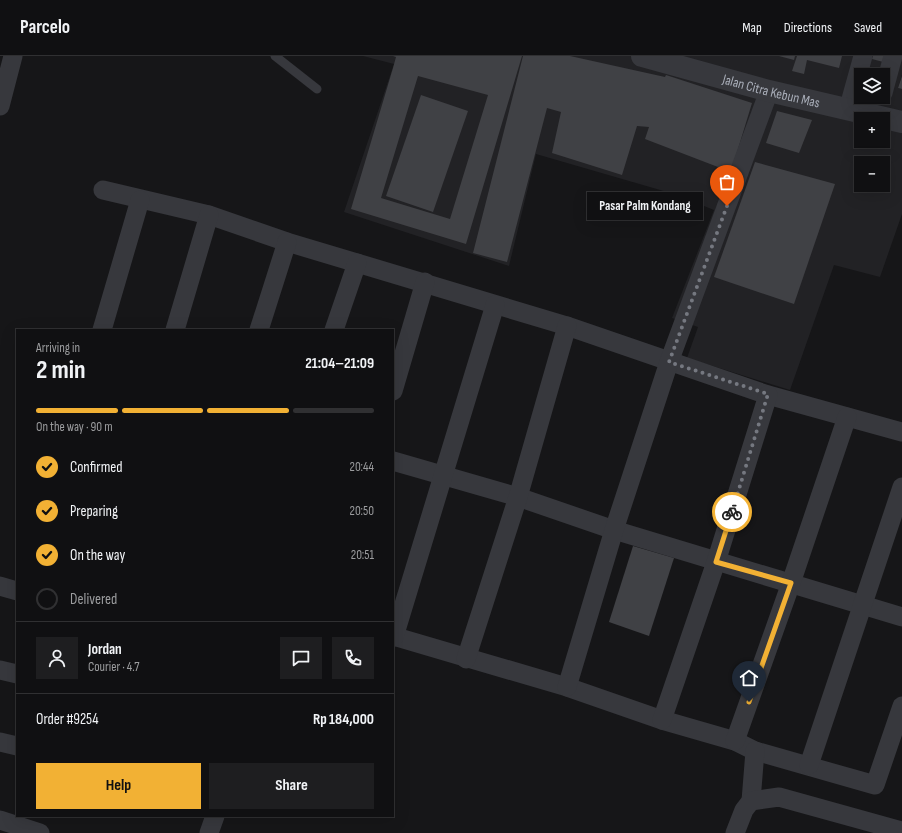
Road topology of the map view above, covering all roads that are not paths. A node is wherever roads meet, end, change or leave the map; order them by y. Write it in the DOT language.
graph roads {
  1 [pos="13,56"];
  2 [pos="275,56"];
  3 [pos="642,56"];
  4 [pos="863,56"];
  5 [pos="893,56"];
  6 [pos="679,61"];
  7 [pos="890,68"];
  8 [pos="317,89"];
  9 [pos="769,91"];
  10 [pos="0,106"];
  11 [pos="879,106"];
  12 [pos="848,110"];
  13 [pos="902,122"];
  14 [pos="103,190"];
  15 [pos="140,200"];
  16 [pos="209,215"];
  17 [pos="287,242"];
  18 [pos="357,263"];
  19 [pos="425,282"];
  20 [pos="495,305"];
  21 [pos="568,326"];
  22 [pos="102,329"];
  23 [pos="174,329"];
  24 [pos="259,329"];
  25 [pos="334,329"];
  26 [pos="669,362"];
  27 [pos="394,388"];
  28 [pos="768,394"];
  29 [pos="847,417"];
  30 [pos="902,432"];
  31 [pos="394,461"];
  32 [pos="442,475"];
  33 [pos="902,487"];
  34 [pos="518,497"];
  35 [pos="614,530"];
  36 [pos="716,562"];
  37 [pos="791,583"];
  38 [pos="0,586"];
  39 [pos="16,591"];
  40 [pos="862,605"];
  41 [pos="902,617"];
  42 [pos="394,636"];
  43 [pos="466,659"];
  44 [pos="0,670"];
  45 [pos="16,674"];
  46 [pos="567,687"];
  47 [pos="902,706"];
  48 [pos="662,720"];
  49 [pos="735,741"];
  50 [pos="0,742"];
  51 [pos="16,746"];
  52 [pos="755,751"];
  53 [pos="809,765"];
  54 [pos="751,801"];
  55 [pos="215,817"];
  56 [pos="0,820"];
  57 [pos="33,828"];
  58 [pos="902,831"];
  59 [pos="209,833"];
  60 [pos="735,833"];
  1 -- 10 [label="street"];
  2 -- 8 [label="lane"];
  3 -- 6 [label="street, Jalan Citra Kebun Mas"];
  4 -- 12 [label="street"];
  5 -- 7 [label="street"];
  6 -- 9 [label="street, Jalan Citra Kebun Mas"];
  9 -- 12 [label="street, Jalan Citra Kebun Mas"];
  9 -- 26 [label="street"];
  11 -- 12 [label="street, Jalan Citra Kebun Mas"];
  11 -- 13 [label="street, Jalan Citra Kebun Mas"];
  14 -- 15 [label="street"];
  15 -- 16 [label="street"];
  15 -- 22 [label="street"];
  16 -- 17 [label="street"];
  16 -- 23 [label="street"];
  17 -- 18 [label="street"];
  17 -- 24 [label="street"];
  18 -- 19 [label="street"];
  18 -- 25 [label="street"];
  19 -- 20 [label="street"];
  19 -- 27 [label="street"];
  20 -- 21 [label="street"];
  20 -- 32 [label="street"];
  21 -- 26 [label="street"];
  21 -- 34 [label="street"];
  26 -- 28 [label="street"];
  26 -- 35 [label="street"];
  28 -- 29 [label="street"];
  28 -- 36 [label="street"];
  29 -- 30 [label="street"];
  29 -- 37 [label="street"];
  31 -- 32 [label="street"];
  32 -- 34 [label="street"];
  32 -- 42 [label="street"];
  33 -- 40 [label="street"];
  34 -- 35 [label="street"];
  34 -- 43 [label="street"];
  35 -- 36 [label="street"];
  35 -- 46 [label="street"];
  36 -- 37 [label="street"];
  36 -- 48 [label="street"];
  37 -- 40 [label="street"];
  37 -- 49 [label="street"];
  38 -- 39 [label="street"];
  40 -- 41 [label="street"];
  40 -- 53 [label="street"];
  42 -- 43 [label="street"];
  43 -- 46 [label="street"];
  44 -- 45 [label="street"];
  46 -- 48 [label="street"];
  47 -- 53 [label="street"];
  48 -- 49 [label="street"];
  49 -- 52 [label="street"];
  50 -- 51 [label="street"];
  52 -- 53 [label="street"];
  52 -- 54 [label="street"];
  54 -- 58 [label="street"];
  54 -- 60 [label="street"];
  55 -- 59 [label="street"];
  56 -- 57 [label="street"];
}
